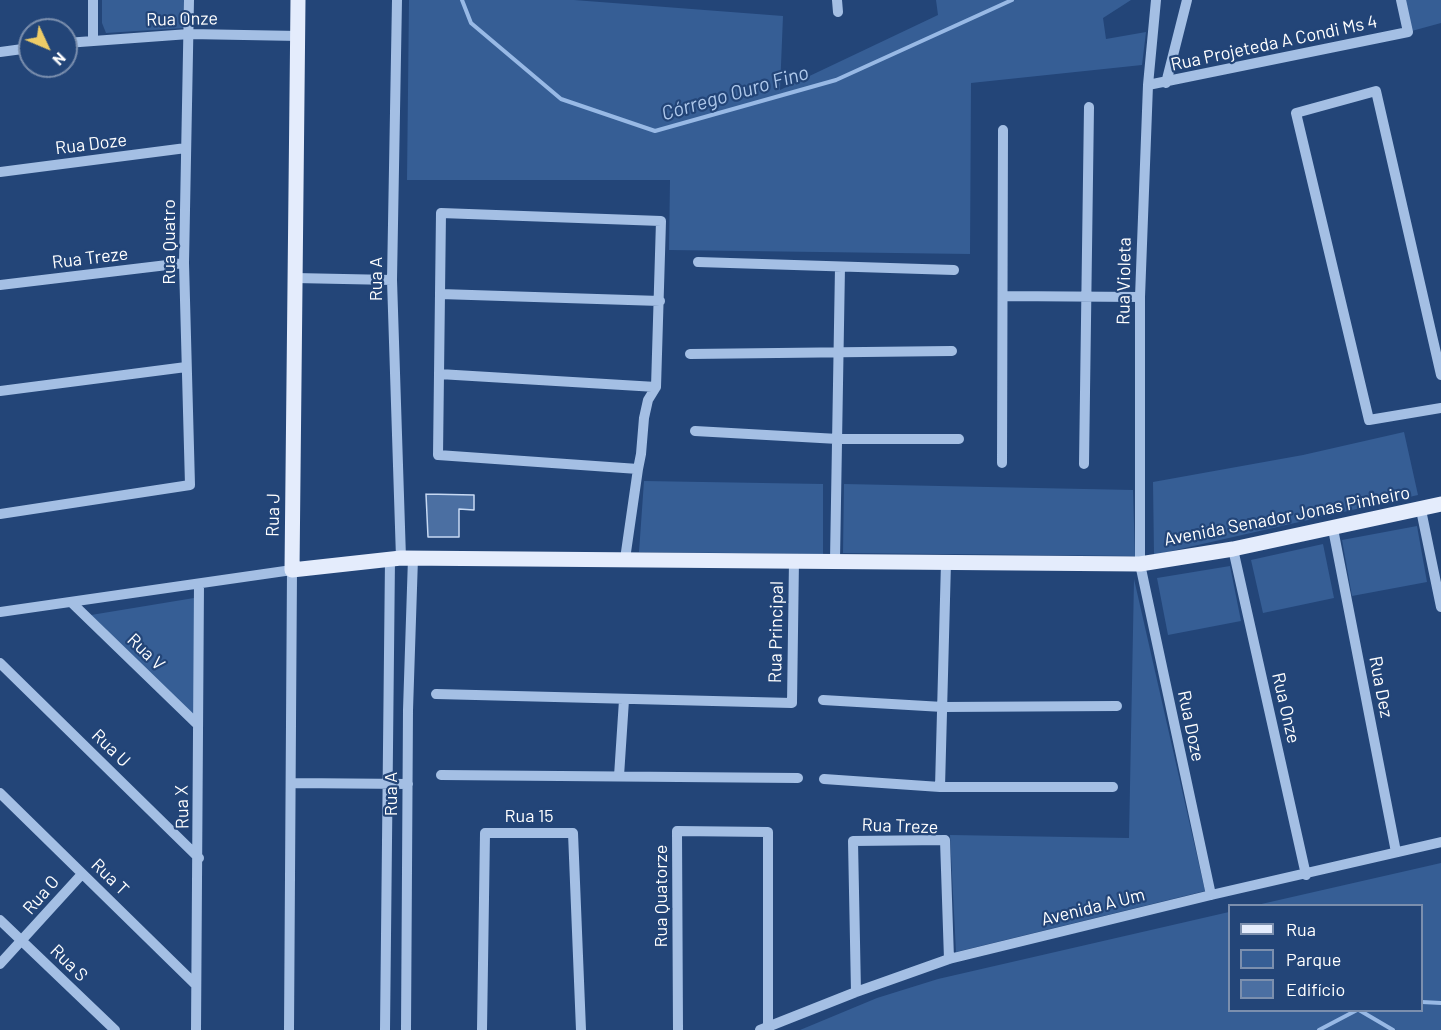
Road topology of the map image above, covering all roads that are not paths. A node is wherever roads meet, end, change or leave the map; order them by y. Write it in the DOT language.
graph roads {
  1 [pos="93,0"];
  2 [pos="189,0"];
  3 [pos="298,0"];
  4 [pos="397,0"];
  5 [pos="837,0"];
  6 [pos="1156,0"];
  7 [pos="1187,0"];
  8 [pos="1401,0"];
  9 [pos="838,12"];
  10 [pos="189,34"];
  11 [pos="298,36"];
  12 [pos="93,39"];
  13 [pos="78,41"];
  14 [pos="18,50"];
  15 [pos="0,52"];
  16 [pos="1166,83"];
  17 [pos="1148,85"];
  18 [pos="1089,107"];
  19 [pos="1003,130"];
  20 [pos="186,148"];
  21 [pos="0,172"];
  22 [pos="698,262"];
  23 [pos="184,263"];
  24 [pos="840,267"];
  25 [pos="954,270"];
  26 [pos="296,278"];
  27 [pos="392,280"];
  28 [pos="0,285"];
  29 [pos="440,294"];
  30 [pos="1003,296"];
  31 [pos="1088,296"];
  32 [pos="1140,297"];
  33 [pos="660,302"];
  34 [pos="952,351"];
  35 [pos="840,353"];
  36 [pos="690,354"];
  37 [pos="186,368"];
  38 [pos="439,374"];
  39 [pos="1441,375"];
  40 [pos="656,387"];
  41 [pos="0,391"];
  42 [pos="1441,408"];
  43 [pos="695,431"];
  44 [pos="838,439"];
  45 [pos="959,439"];
  46 [pos="1002,463"];
  47 [pos="1084,464"];
  48 [pos="638,469"];
  49 [pos="1441,504"];
  50 [pos="1421,510"];
  51 [pos="0,514"];
  52 [pos="1333,529"];
  53 [pos="1233,549"];
  54 [pos="401,558"];
  55 [pos="625,559"];
  56 [pos="794,560"];
  57 [pos="835,560"];
  58 [pos="946,562"];
  59 [pos="1140,564"];
  60 [pos="292,570"];
  61 [pos="199,584"];
  62 [pos="71,602"];
  63 [pos="1441,606"];
  64 [pos="0,612"];
  65 [pos="0,663"];
  66 [pos="436,694"];
  67 [pos="624,700"];
  68 [pos="823,700"];
  69 [pos="943,706"];
  70 [pos="1117,706"];
  71 [pos="198,725"];
  72 [pos="441,775"];
  73 [pos="619,776"];
  74 [pos="798,778"];
  75 [pos="824,779"];
  76 [pos="292,783"];
  77 [pos="388,783"];
  78 [pos="408,784"];
  79 [pos="940,787"];
  80 [pos="1113,787"];
  81 [pos="0,793"];
  82 [pos="1441,842"];
  83 [pos="1396,852"];
  84 [pos="199,858"];
  85 [pos="82,874"];
  86 [pos="1306,875"];
  87 [pos="1211,895"];
  88 [pos="407,897"];
  89 [pos="387,898"];
  90 [pos="0,920"];
  91 [pos="23,940"];
  92 [pos="949,959"];
  93 [pos="0,964"];
  94 [pos="196,985"];
  95 [pos="856,992"];
  96 [pos="764,1028"];
  97 [pos="115,1030"];
  98 [pos="196,1030"];
  99 [pos="290,1030"];
  100 [pos="385,1030"];
  101 [pos="406,1030"];
  102 [pos="482,1030"];
  103 [pos="581,1030"];
  104 [pos="678,1030"];
  1 -- 12 [label="street"];
  2 -- 10 [label="street, Rua Quatro"];
  3 -- 11 [label="main road, Rua J"];
  4 -- 27 [label="street, Rua A"];
  5 -- 9 [label="street"];
  6 -- 17 [label="street, Rua Violeta"];
  7 -- 16 [label="street"];
  8 -- 16 [label="street, Rua Projeteda A Condi Ms 4"];
  10 -- 11 [label="street, Rua Onze"];
  10 -- 12 [label="street, Rua Onze"];
  10 -- 20 [label="street, Rua Quatro"];
  11 -- 26 [label="main road, Rua J"];
  12 -- 13 [label="street, Rua Onze"];
  14 -- 15 [label="street"];
  16 -- 17 [label="street, Rua Projeteda A Condi Ms 4"];
  17 -- 32 [label="street, Rua Violeta"];
  18 -- 31 [label="street"];
  19 -- 30 [label="street"];
  20 -- 21 [label="street, Rua Doze"];
  20 -- 23 [label="street, Rua Quatro"];
  22 -- 24 [label="street"];
  23 -- 28 [label="street, Rua Treze"];
  23 -- 37 [label="street, Rua Quatro"];
  24 -- 25 [label="street"];
  24 -- 35 [label="street"];
  26 -- 27 [label="street"];
  26 -- 60 [label="main road, Rua J"];
  27 -- 54 [label="street, Rua A"];
  29 -- 33 [label="street"];
  29 -- 33 [label="street"];
  29 -- 38 [label="street"];
  30 -- 31 [label="street"];
  30 -- 46 [label="street"];
  31 -- 32 [label="street"];
  31 -- 47 [label="street"];
  32 -- 59 [label="street, Rua Violeta"];
  33 -- 40 [label="street"];
  34 -- 35 [label="street"];
  35 -- 36 [label="street"];
  35 -- 44 [label="street"];
  37 -- 41 [label="street"];
  37 -- 51 [label="street, Rua Quatro"];
  38 -- 40 [label="street"];
  38 -- 48 [label="street"];
  39 -- 42 [label="street"];
  40 -- 48 [label="street"];
  43 -- 44 [label="street"];
  44 -- 45 [label="street"];
  44 -- 57 [label="street"];
  48 -- 55 [label="street"];
  49 -- 50 [label="main road, Avenida Senador Jonas Pinheiro"];
  50 -- 52 [label="main road, Avenida Senador Jonas Pinheiro"];
  50 -- 63 [label="street"];
  52 -- 53 [label="main road, Avenida Senador Jonas Pinheiro"];
  52 -- 83 [label="street, Rua Dez"];
  53 -- 59 [label="main road, Avenida Senador Jonas Pinheiro"];
  53 -- 86 [label="street, Rua Onze"];
  54 -- 55 [label="main road, Avenida Senador Jonas Pinheiro"];
  54 -- 60 [label="main road"];
  54 -- 77 [label="street, Rua A"];
  54 -- 78 [label="street, Rua A"];
  55 -- 56 [label="main road, Avenida Senador Jonas Pinheiro"];
  56 -- 57 [label="main road, Avenida Senador Jonas Pinheiro"];
  56 -- 67 [label="street, Rua Principal"];
  57 -- 58 [label="main road, Avenida Senador Jonas Pinheiro"];
  58 -- 59 [label="main road, Avenida Senador Jonas Pinheiro"];
  58 -- 69 [label="street"];
  59 -- 87 [label="street, Rua Doze"];
  60 -- 61 [label="street"];
  60 -- 76 [label="street, Rua J"];
  61 -- 62 [label="street"];
  61 -- 71 [label="street, Rua X"];
  62 -- 64 [label="street"];
  62 -- 71 [label="street, Rua V"];
  65 -- 84 [label="street, Rua U"];
  66 -- 67 [label="street"];
  67 -- 73 [label="street"];
  68 -- 69 [label="street"];
  69 -- 70 [label="street"];
  69 -- 79 [label="street"];
  71 -- 84 [label="street, Rua X"];
  72 -- 73 [label="street"];
  73 -- 74 [label="street"];
  75 -- 79 [label="street"];
  76 -- 77 [label="street"];
  76 -- 99 [label="street, Rua J"];
  77 -- 78 [label="street"];
  77 -- 89 [label="street, Rua A"];
  78 -- 88 [label="street, Rua A"];
  79 -- 80 [label="street"];
  81 -- 85 [label="street, Rua T"];
  82 -- 83 [label="street, Avenida A Um"];
  83 -- 86 [label="street, Avenida A Um"];
  84 -- 94 [label="street, Rua X"];
  85 -- 91 [label="street, Rua O"];
  85 -- 94 [label="street, Rua T"];
  86 -- 87 [label="street, Avenida A Um"];
  87 -- 92 [label="street, Avenida A Um"];
  88 -- 89 [label="street"];
  88 -- 101 [label="street, Rua A"];
  89 -- 100 [label="street, Rua A"];
  90 -- 91 [label="street, Rua S"];
  91 -- 93 [label="street, Rua O"];
  91 -- 97 [label="street, Rua S"];
  92 -- 95 [label="street, Avenida A Um"];
  92 -- 95 [label="street, Rua Treze"];
  94 -- 98 [label="street, Rua X"];
  95 -- 96 [label="street, Avenida A Um"];
  96 -- 104 [label="street, Rua Quatorze"];
  102 -- 103 [label="street, Rua 15"];
}
